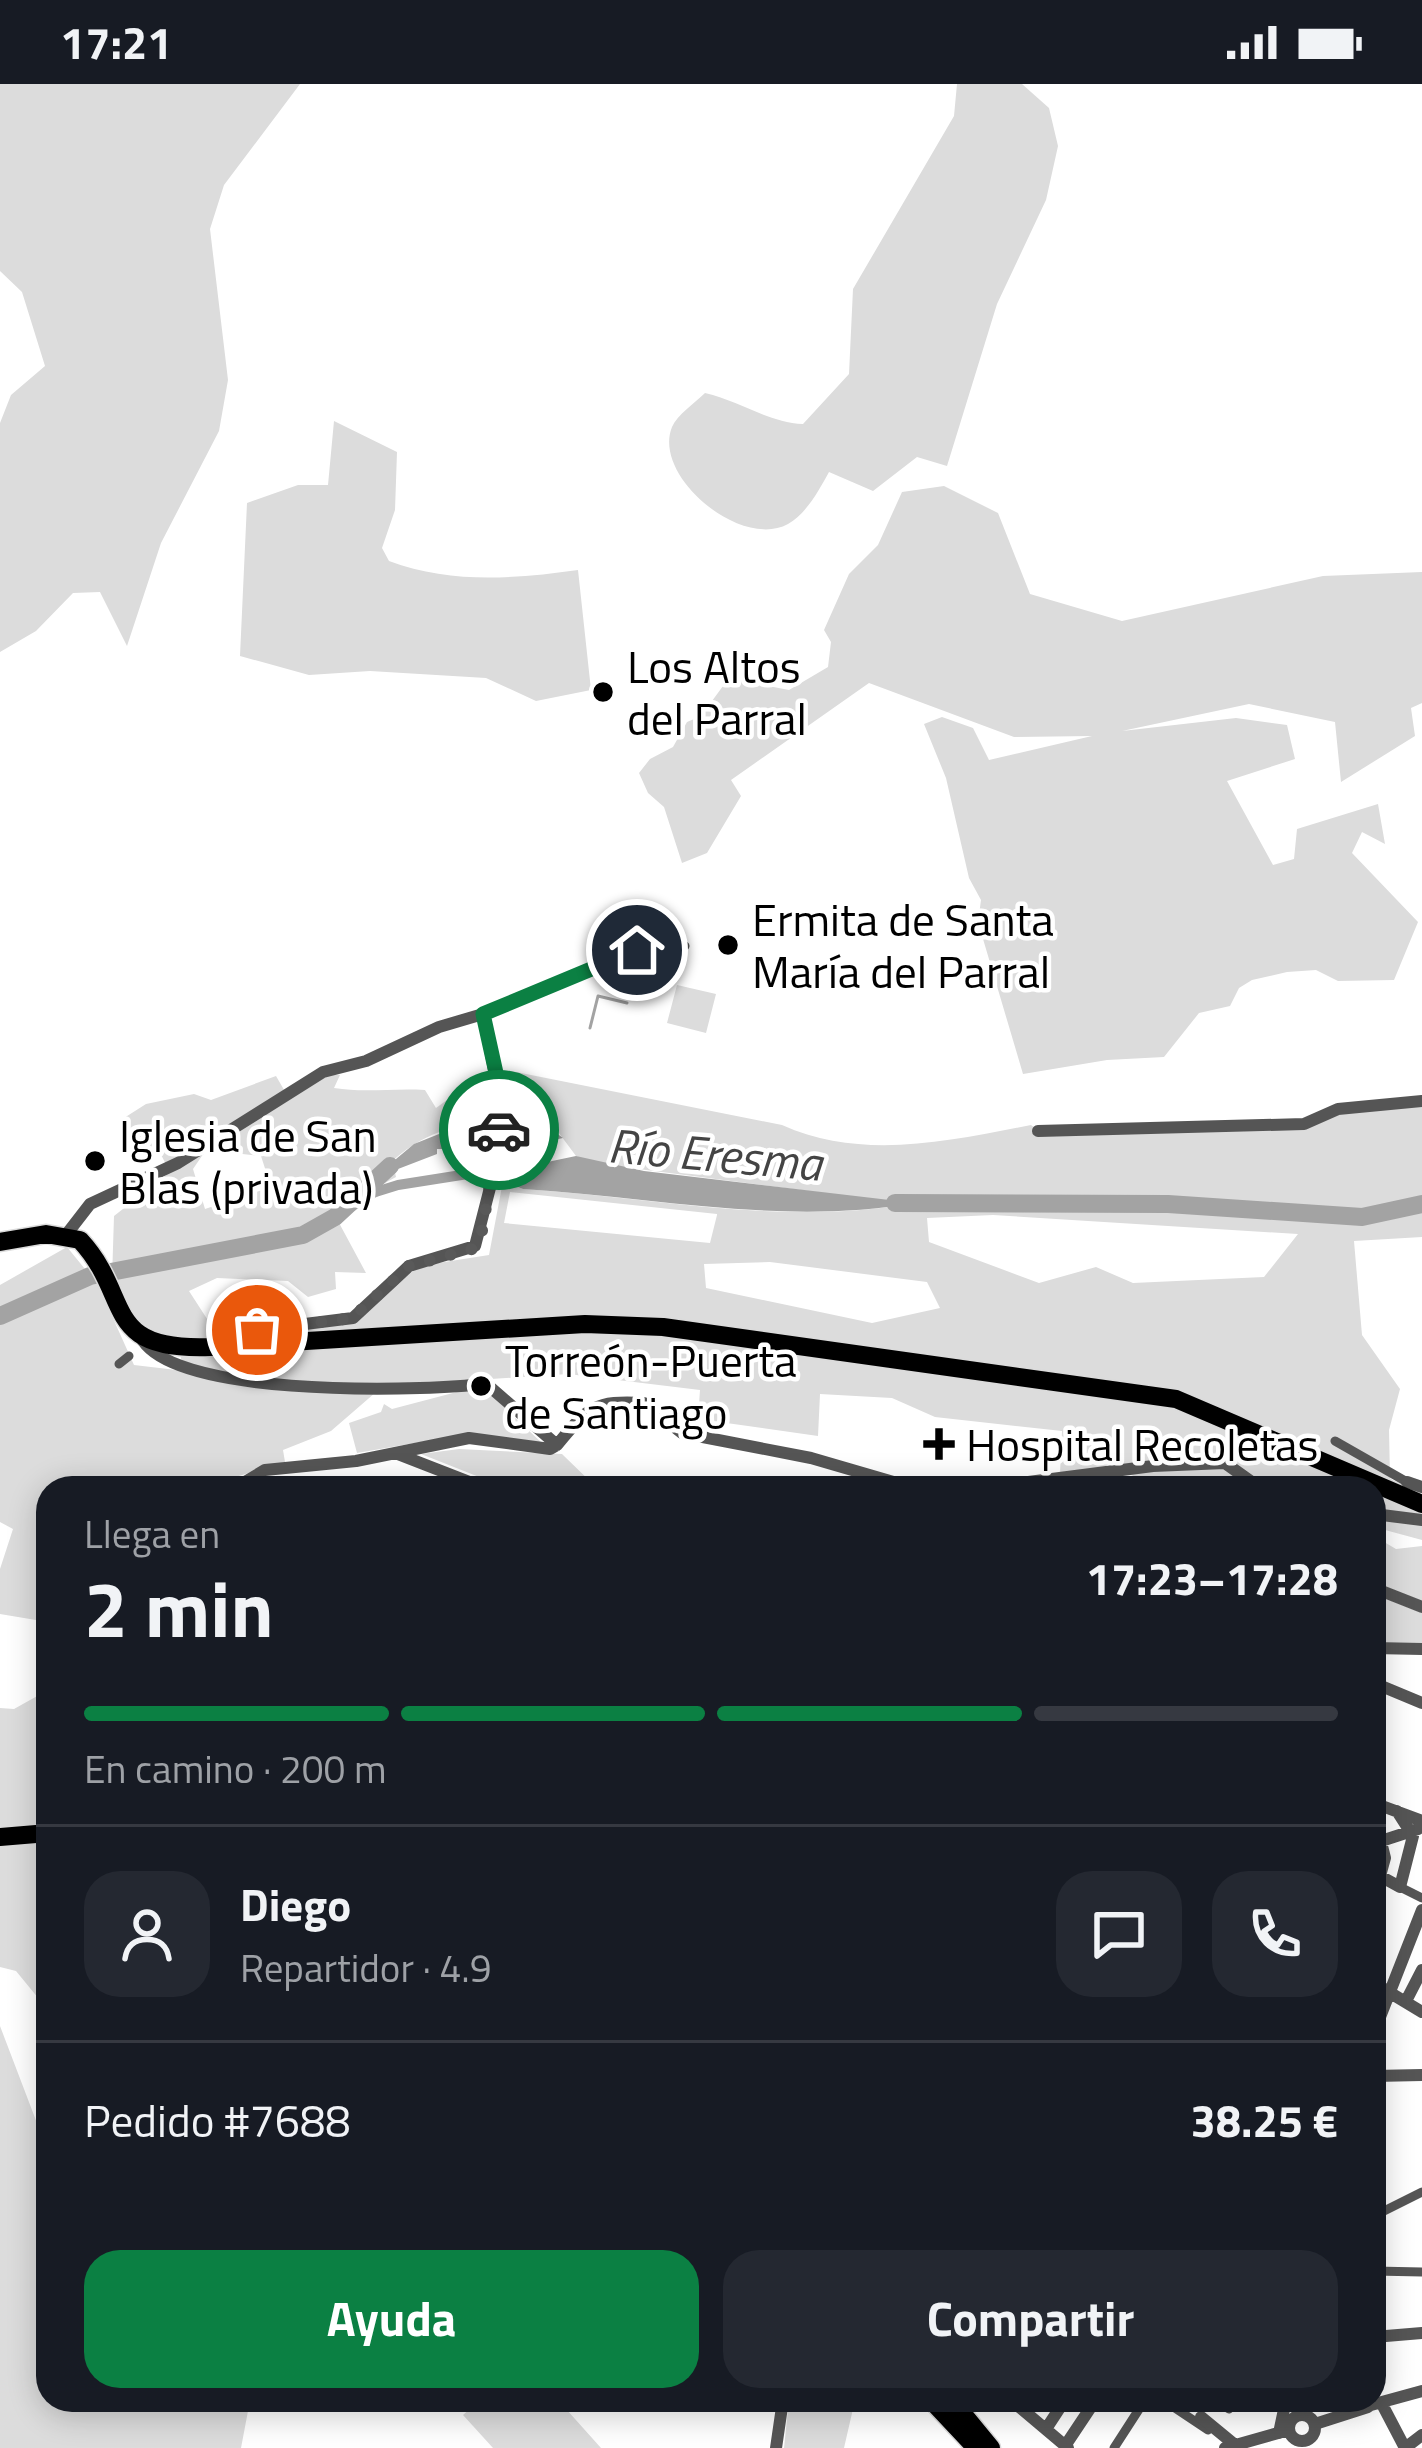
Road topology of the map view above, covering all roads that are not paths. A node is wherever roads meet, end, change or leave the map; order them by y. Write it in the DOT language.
graph roads {
  1 [pos="685,946"];
  2 [pos="637,950"];
  3 [pos="483,1014"];
  4 [pos="1422,1101"];
  5 [pos="1038,1131"];
  6 [pos="76,1240"];
  7 [pos="0,1242"];
  8 [pos="142,1341"];
  9 [pos="247,1345"];
  10 [pos="124,1360"];
  11 [pos="472,1384"];
  12 [pos="495,1392"];
  13 [pos="1335,1441"];
  14 [pos="556,1444"];
  15 [pos="394,1453"];
  16 [pos="1111,1471"];
  17 [pos="255,1476"];
  18 [pos="457,1476"];
  19 [pos="873,1476"];
  20 [pos="1073,1476"];
  21 [pos="1119,1476"];
  22 [pos="1245,1476"];
  23 [pos="1356,1476"];
  24 [pos="1407,1482"];
  25 [pos="1422,1487"];
  26 [pos="1386,1489"];
  27 [pos="1422,1504"];
  28 [pos="1386,1516"];
  29 [pos="1422,1520"];
  30 [pos="1386,1593"];
  31 [pos="1422,1607"];
  32 [pos="1422,1649"];
  33 [pos="1386,1651"];
  34 [pos="1386,1687"];
  35 [pos="1422,1703"];
  36 [pos="1386,1807"];
  37 [pos="1396,1811"];
  38 [pos="1419,1827"];
  39 [pos="1386,1833"];
  40 [pos="36,1834"];
  41 [pos="0,1837"];
  42 [pos="1386,1840"];
  43 [pos="1386,1879"];
  44 [pos="1400,1887"];
  45 [pos="1422,1898"];
  46 [pos="1422,1910"];
  47 [pos="1422,1970"];
  48 [pos="1386,1976"];
  49 [pos="1386,1988"];
  50 [pos="1406,2001"];
  51 [pos="1422,2012"];
  52 [pos="1422,2075"];
  53 [pos="1386,2076"];
  54 [pos="1422,2192"];
  55 [pos="1386,2210"];
  56 [pos="1386,2272"];
  57 [pos="1422,2272"];
  58 [pos="1422,2333"];
  59 [pos="1386,2338"];
  60 [pos="1422,2391"];
  61 [pos="1386,2401"];
  62 [pos="781,2412"];
  63 [pos="958,2412"];
  64 [pos="960,2412"];
  65 [pos="1025,2412"];
  66 [pos="1057,2412"];
  67 [pos="1088,2412"];
  68 [pos="1137,2412"];
  69 [pos="1185,2412"];
  70 [pos="1205,2412"];
  71 [pos="1351,2412"];
  72 [pos="1380,2412"];
  73 [pos="1287,2417"];
  74 [pos="1200,2420"];
  75 [pos="1315,2424"];
  76 [pos="1046,2429"];
  77 [pos="1422,2435"];
  78 [pos="1308,2444"];
  79 [pos="1066,2447"];
  80 [pos="1228,2447"];
  81 [pos="776,2448"];
  82 [pos="976,2448"];
  83 [pos="991,2448"];
  84 [pos="1114,2448"];
  85 [pos="1405,2448"];
  1 -- 2 [label="street"];
  2 -- 3 [label="street"];
  3 -- 6 [label="street"];
  3 -- 9 [label="street"];
  4 -- 5 [label="street"];
  6 -- 7 [label="main road"];
  6 -- 8 [label="main road"];
  8 -- 9 [label="main road"];
  8 -- 10 [label="street"];
  8 -- 11 [label="street"];
  9 -- 23 [label="main road"];
  12 -- 14 [label="street"];
  13 -- 24 [label="street"];
  14 -- 15 [label="street"];
  14 -- 19 [label="street"];
  15 -- 17 [label="street"];
  15 -- 18 [label="street"];
  16 -- 20 [label="street"];
  16 -- 21 [label="street"];
  16 -- 22 [label="street"];
  24 -- 25 [label="street"];
  26 -- 27 [label="main road"];
  28 -- 29 [label="street"];
  30 -- 31 [label="street"];
  32 -- 33 [label="street"];
  34 -- 35 [label="street"];
  36 -- 37 [label="street"];
  37 -- 38 [label="street"];
  37 -- 39 [label="street"];
  38 -- 42 [label="street"];
  38 -- 44 [label="street"];
  40 -- 41 [label="main road"];
  43 -- 44 [label="street"];
  44 -- 45 [label="street"];
  46 -- 48 [label="street"];
  47 -- 50 [label="street"];
  49 -- 50 [label="street"];
  50 -- 51 [label="street"];
  52 -- 53 [label="street"];
  54 -- 55 [label="street"];
  56 -- 57 [label="street"];
  58 -- 59 [label="street"];
  60 -- 61 [label="street"];
  62 -- 81 [label="street"];
  63 -- 82 [label="main road"];
  64 -- 83 [label="main road"];
  65 -- 76 [label="street"];
  66 -- 76 [label="street"];
  67 -- 79 [label="street"];
  68 -- 84 [label="street"];
  69 -- 74 [label="street"];
  70 -- 74 [label="street"];
  71 -- 75 [label="street"];
  72 -- 85 [label="street"];
  73 -- 75 [label="street"];
  73 -- 78 [label="street"];
  73 -- 80 [label="street"];
  74 -- 80 [label="street"];
  75 -- 78 [label="street"];
  76 -- 79 [label="street"];
  77 -- 85 [label="street"];
}
